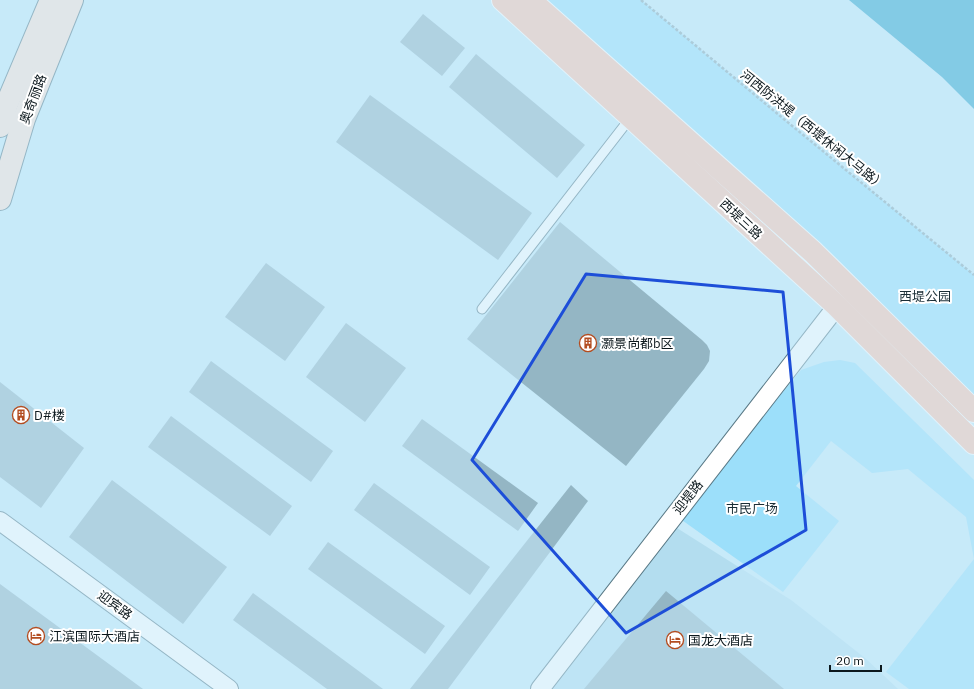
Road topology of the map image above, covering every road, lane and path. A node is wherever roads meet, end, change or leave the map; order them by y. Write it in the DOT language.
graph roads {
  1 [pos="51,0"];
  2 [pos="72,0"];
  3 [pos="503,0"];
  4 [pos="530,0"];
  5 [pos="641,0"];
  6 [pos="2,111"];
  7 [pos="631,117"];
  8 [pos="24,119"];
  9 [pos="0,199"];
  10 [pos="974,275"];
  11 [pos="837,306"];
  12 [pos="482,309"];
  13 [pos="974,411"];
  14 [pos="974,443"];
  15 [pos="0,520"];
  16 [pos="229,689"];
  17 [pos="540,689"];
  1 -- 6 [label="main road, 奥奇丽路"];
  2 -- 8 [label="main road, 奥奇丽路"];
  3 -- 7 [label="main road, 西堤三路"];
  4 -- 13 [label="main road, 西堤三路"];
  5 -- 10 [label="path, 河西防洪堤（西堤休闲大马路）"];
  6 -- 8 [label="street"];
  7 -- 11 [label="main road, 西堤三路"];
  7 -- 12 [label="lane"];
  8 -- 9 [label="main road, 奥奇丽路"];
  11 -- 14 [label="main road, 西堤三路"];
  11 -- 17 [label="street, 迎堤路"];
  15 -- 16 [label="street, 迎宾路"];
}
